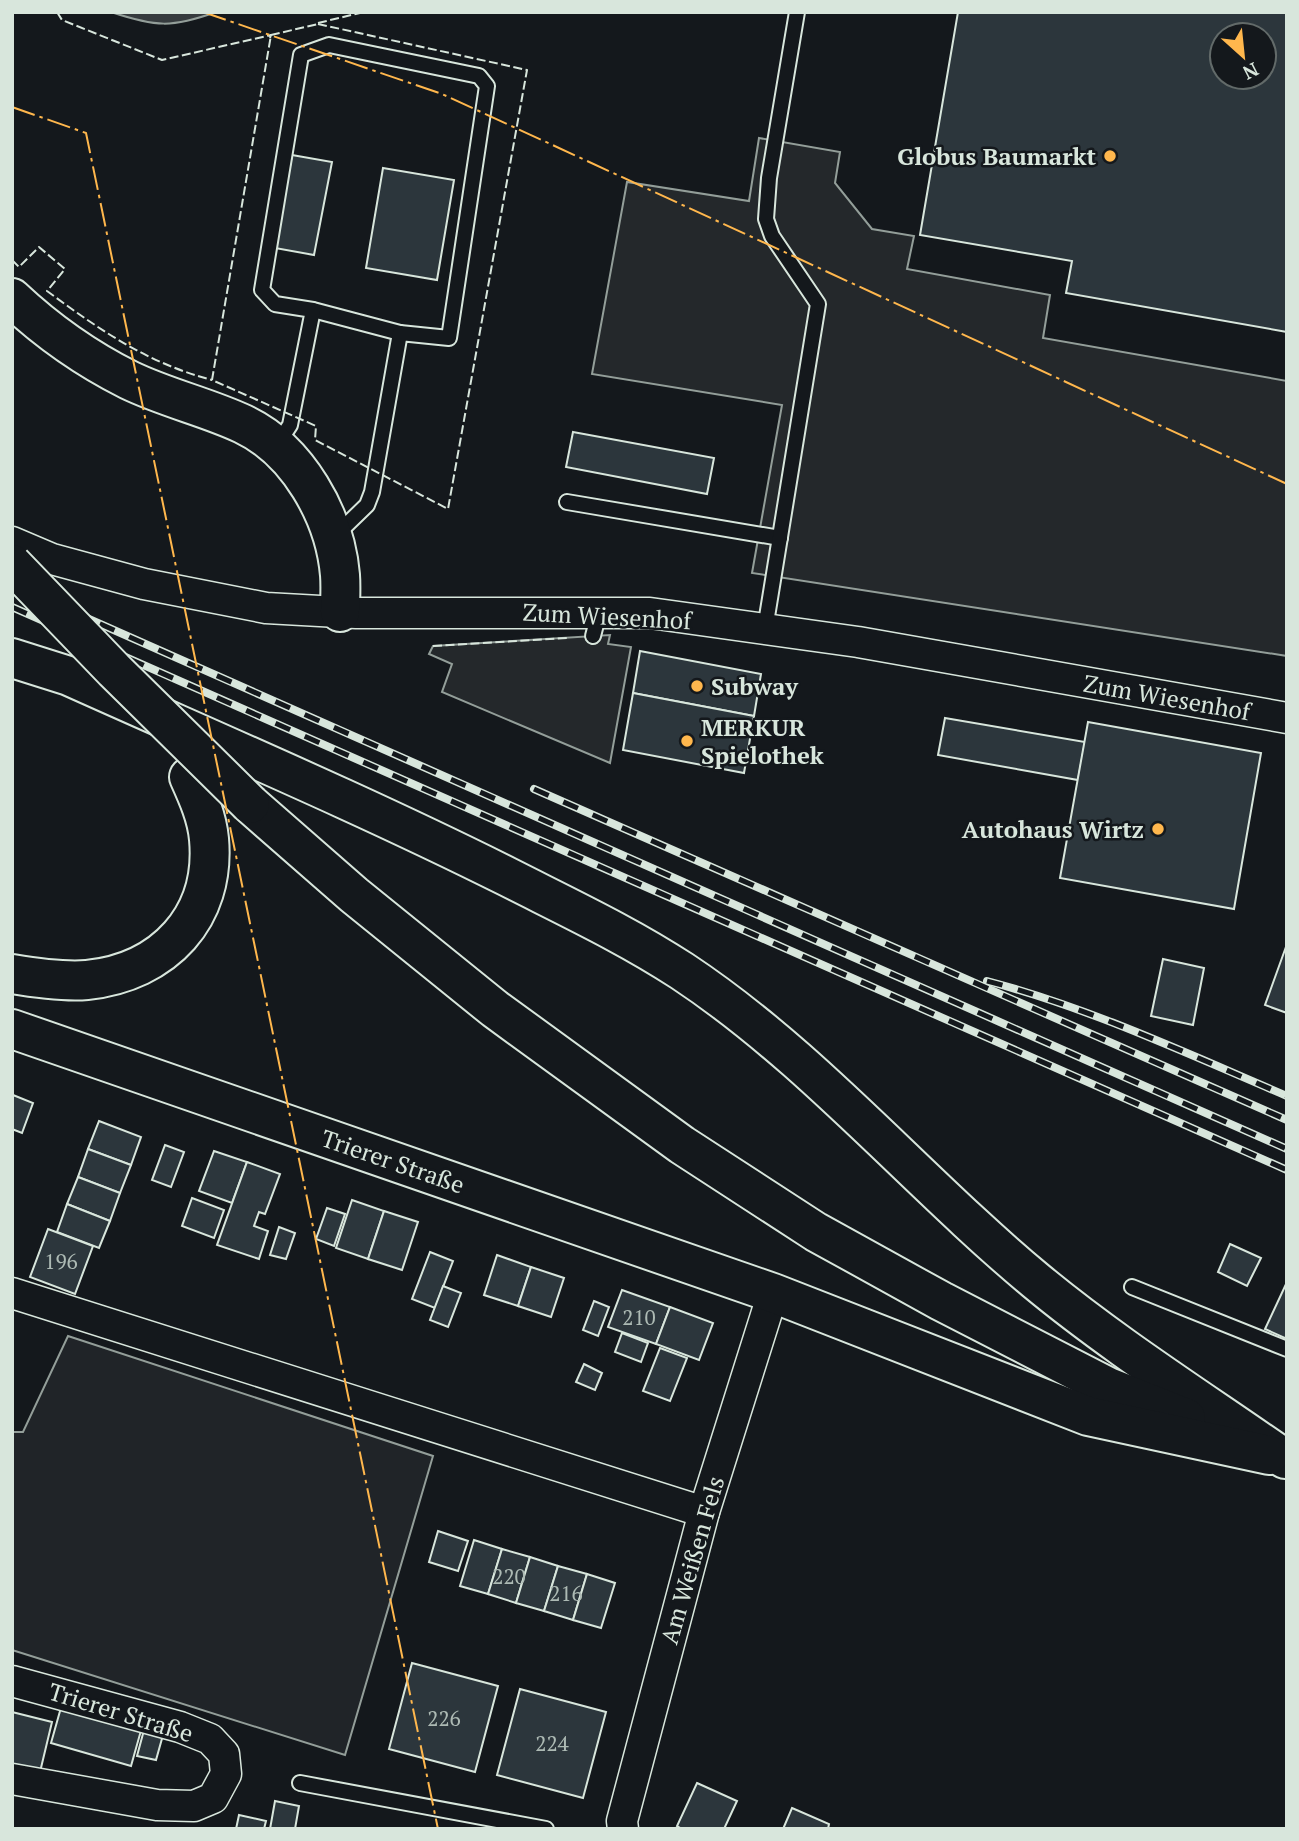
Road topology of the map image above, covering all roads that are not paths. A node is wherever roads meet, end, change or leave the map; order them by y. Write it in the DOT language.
graph roads {
  1 [pos="797,12"];
  2 [pos="12,298"];
  3 [pos="313,310"];
  4 [pos="400,333"];
  5 [pos="275,447"];
  6 [pos="567,502"];
  7 [pos="333,538"];
  8 [pos="780,538"];
  9 [pos="12,542"];
  10 [pos="12,564"];
  11 [pos="340,612"];
  12 [pos="765,629"];
  13 [pos="12,658"];
  14 [pos="114,670"];
  15 [pos="1287,718"];
  16 [pos="12,975"];
  17 [pos="12,1028"];
  18 [pos="1132,1287"];
  19 [pos="12,1293"];
  20 [pos="773,1293"];
  21 [pos="1287,1349"];
  22 [pos="1286,1459"];
  23 [pos="704,1512"];
  24 [pos="12,1681"];
  25 [pos="12,1779"];
  26 [pos="300,1783"];
  27 [pos="546,1829"];
  28 [pos="623,1829"];
  1 -- 8 [label="lane"];
  2 -- 5 [label="main road"];
  3 -- 4 [label="lane"];
  3 -- 4 [label="lane"];
  3 -- 5 [label="lane"];
  4 -- 7 [label="lane"];
  5 -- 7 [label="main road"];
  6 -- 8 [label="lane"];
  7 -- 11 [label="main road"];
  8 -- 12 [label="lane"];
  9 -- 11 [label="street, Zum Wiesenhof"];
  10 -- 14 [label="main road, bridge"];
  11 -- 12 [label="street, Zum Wiesenhof"];
  12 -- 15 [label="street, Zum Wiesenhof"];
  13 -- 22 [label="main road"];
  14 -- 16 [label="main road, bridge"];
  14 -- 22 [label="main road, bridge"];
  17 -- 20 [label="main road, Trierer Straße"];
  18 -- 21 [label="lane"];
  19 -- 23 [label="street"];
  20 -- 22 [label="main road, Trierer Straße"];
  20 -- 23 [label="street, Am Weißen Fels"];
  23 -- 28 [label="street, Am Weißen Fels"];
  24 -- 25 [label="street, Trierer Straße"];
  26 -- 27 [label="lane"];
}
